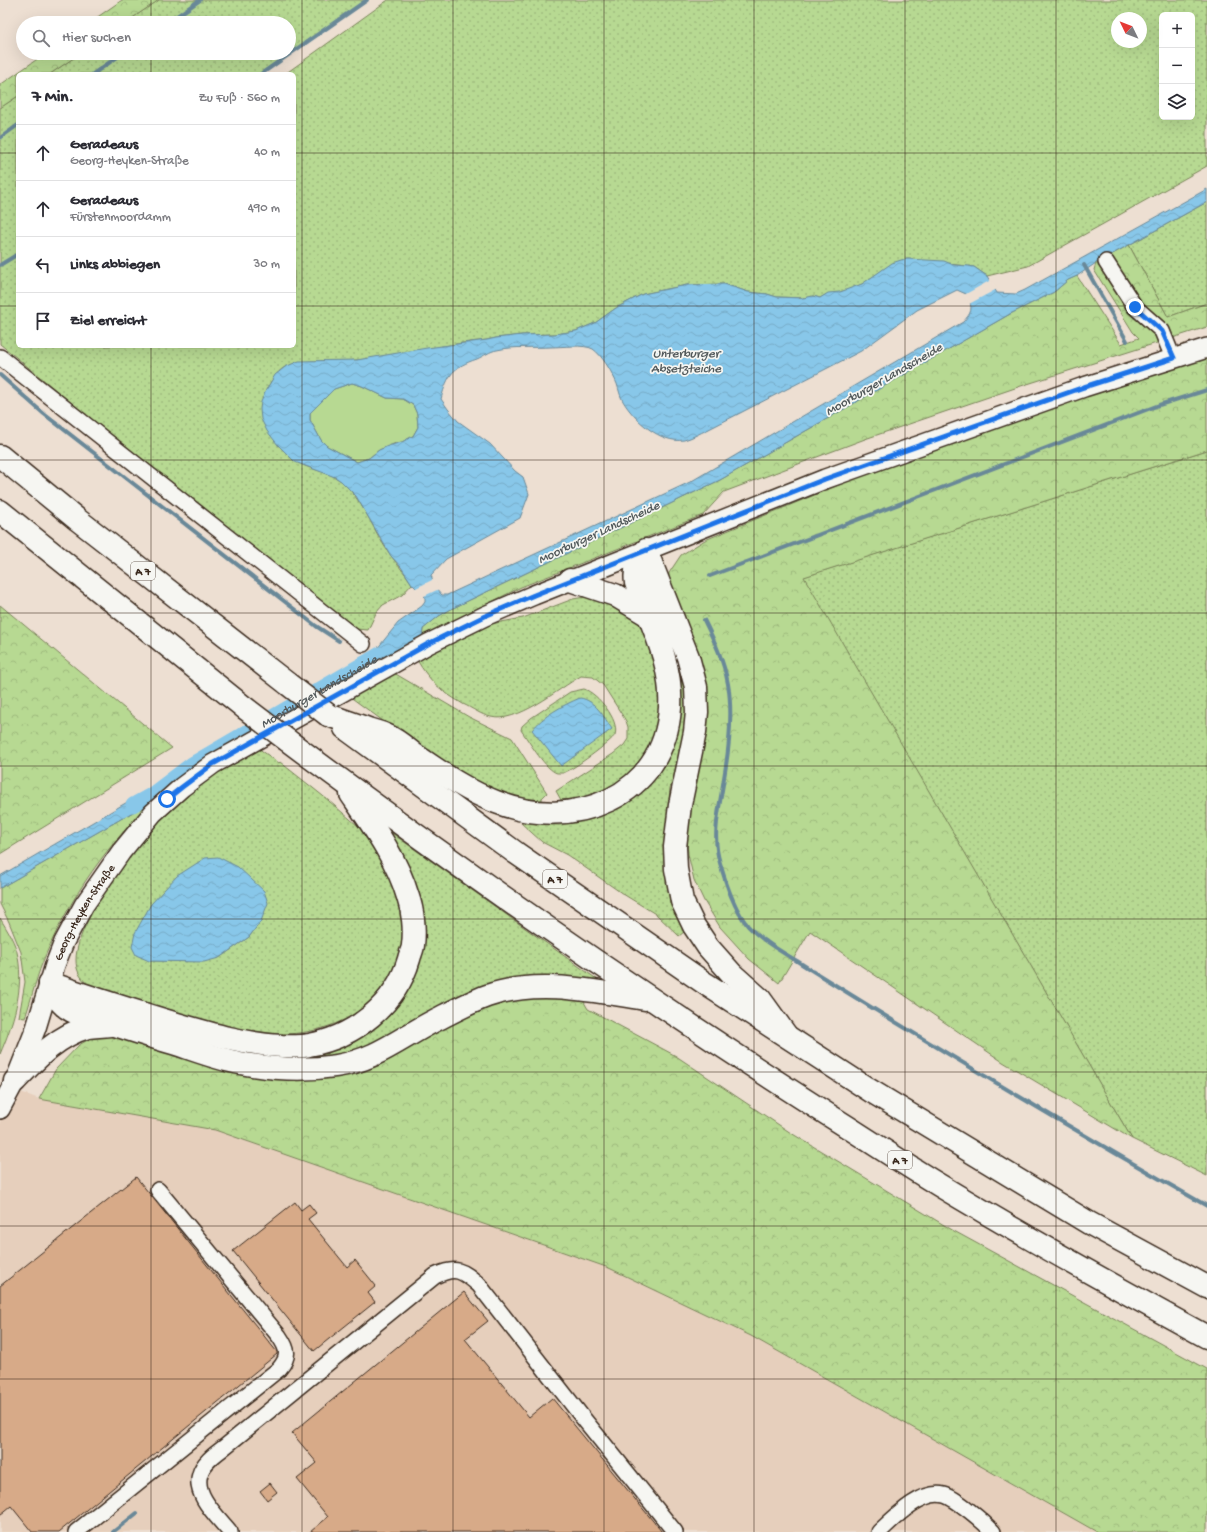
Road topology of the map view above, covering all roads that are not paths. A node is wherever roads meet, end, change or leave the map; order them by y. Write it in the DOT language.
graph roads {
  1 [pos="1106,262"];
  2 [pos="1207,348"];
  3 [pos="0,357"];
  4 [pos="1174,358"];
  5 [pos="0,456"];
  6 [pos="0,511"];
  7 [pos="646,550"];
  8 [pos="570,580"];
  9 [pos="648,615"];
  10 [pos="364,644"];
  11 [pos="328,716"];
  12 [pos="342,781"];
  13 [pos="50,983"];
  14 [pos="651,1000"];
  15 [pos="113,1024"];
  16 [pos="786,1035"];
  17 [pos="15,1080"];
  18 [pos="0,1109"];
  19 [pos="158,1190"];
  20 [pos="1207,1287"];
  21 [pos="1207,1337"];
  22 [pos="76,1532"];
  23 [pos="230,1532"];
  24 [pos="675,1532"];
  25 [pos="879,1532"];
  26 [pos="994,1532"];
  1 -- 4 [label="lane"];
  2 -- 4 [label="main road, Georg-Heyken-Straße"];
  3 -- 10 [label="lane"];
  4 -- 7 [label="main road, Georg-Heyken-Straße"];
  5 -- 11 [label="highway, A 7, bridge"];
  6 -- 12 [label="highway, A 7, bridge"];
  7 -- 8 [label="main road, Georg-Heyken-Straße"];
  7 -- 9 [label="highway"];
  7 -- 16 [label="highway"];
  8 -- 9 [label="highway"];
  8 -- 13 [label="main road, Georg-Heyken-Straße"];
  9 -- 11 [label="highway"];
  11 -- 16 [label="highway, A 7"];
  12 -- 13 [label="highway"];
  12 -- 14 [label="highway, A 7"];
  13 -- 15 [label="highway"];
  13 -- 17 [label="main road, Georg-Heyken-Straße"];
  14 -- 15 [label="highway"];
  14 -- 21 [label="highway, A 7"];
  15 -- 17 [label="highway"];
  16 -- 20 [label="highway, A 7"];
  17 -- 18 [label="main road, Georg-Heyken-Straße"];
  19 -- 22 [label="lane"];
  23 -- 24 [label="lane"];
  25 -- 26 [label="lane"];
}
